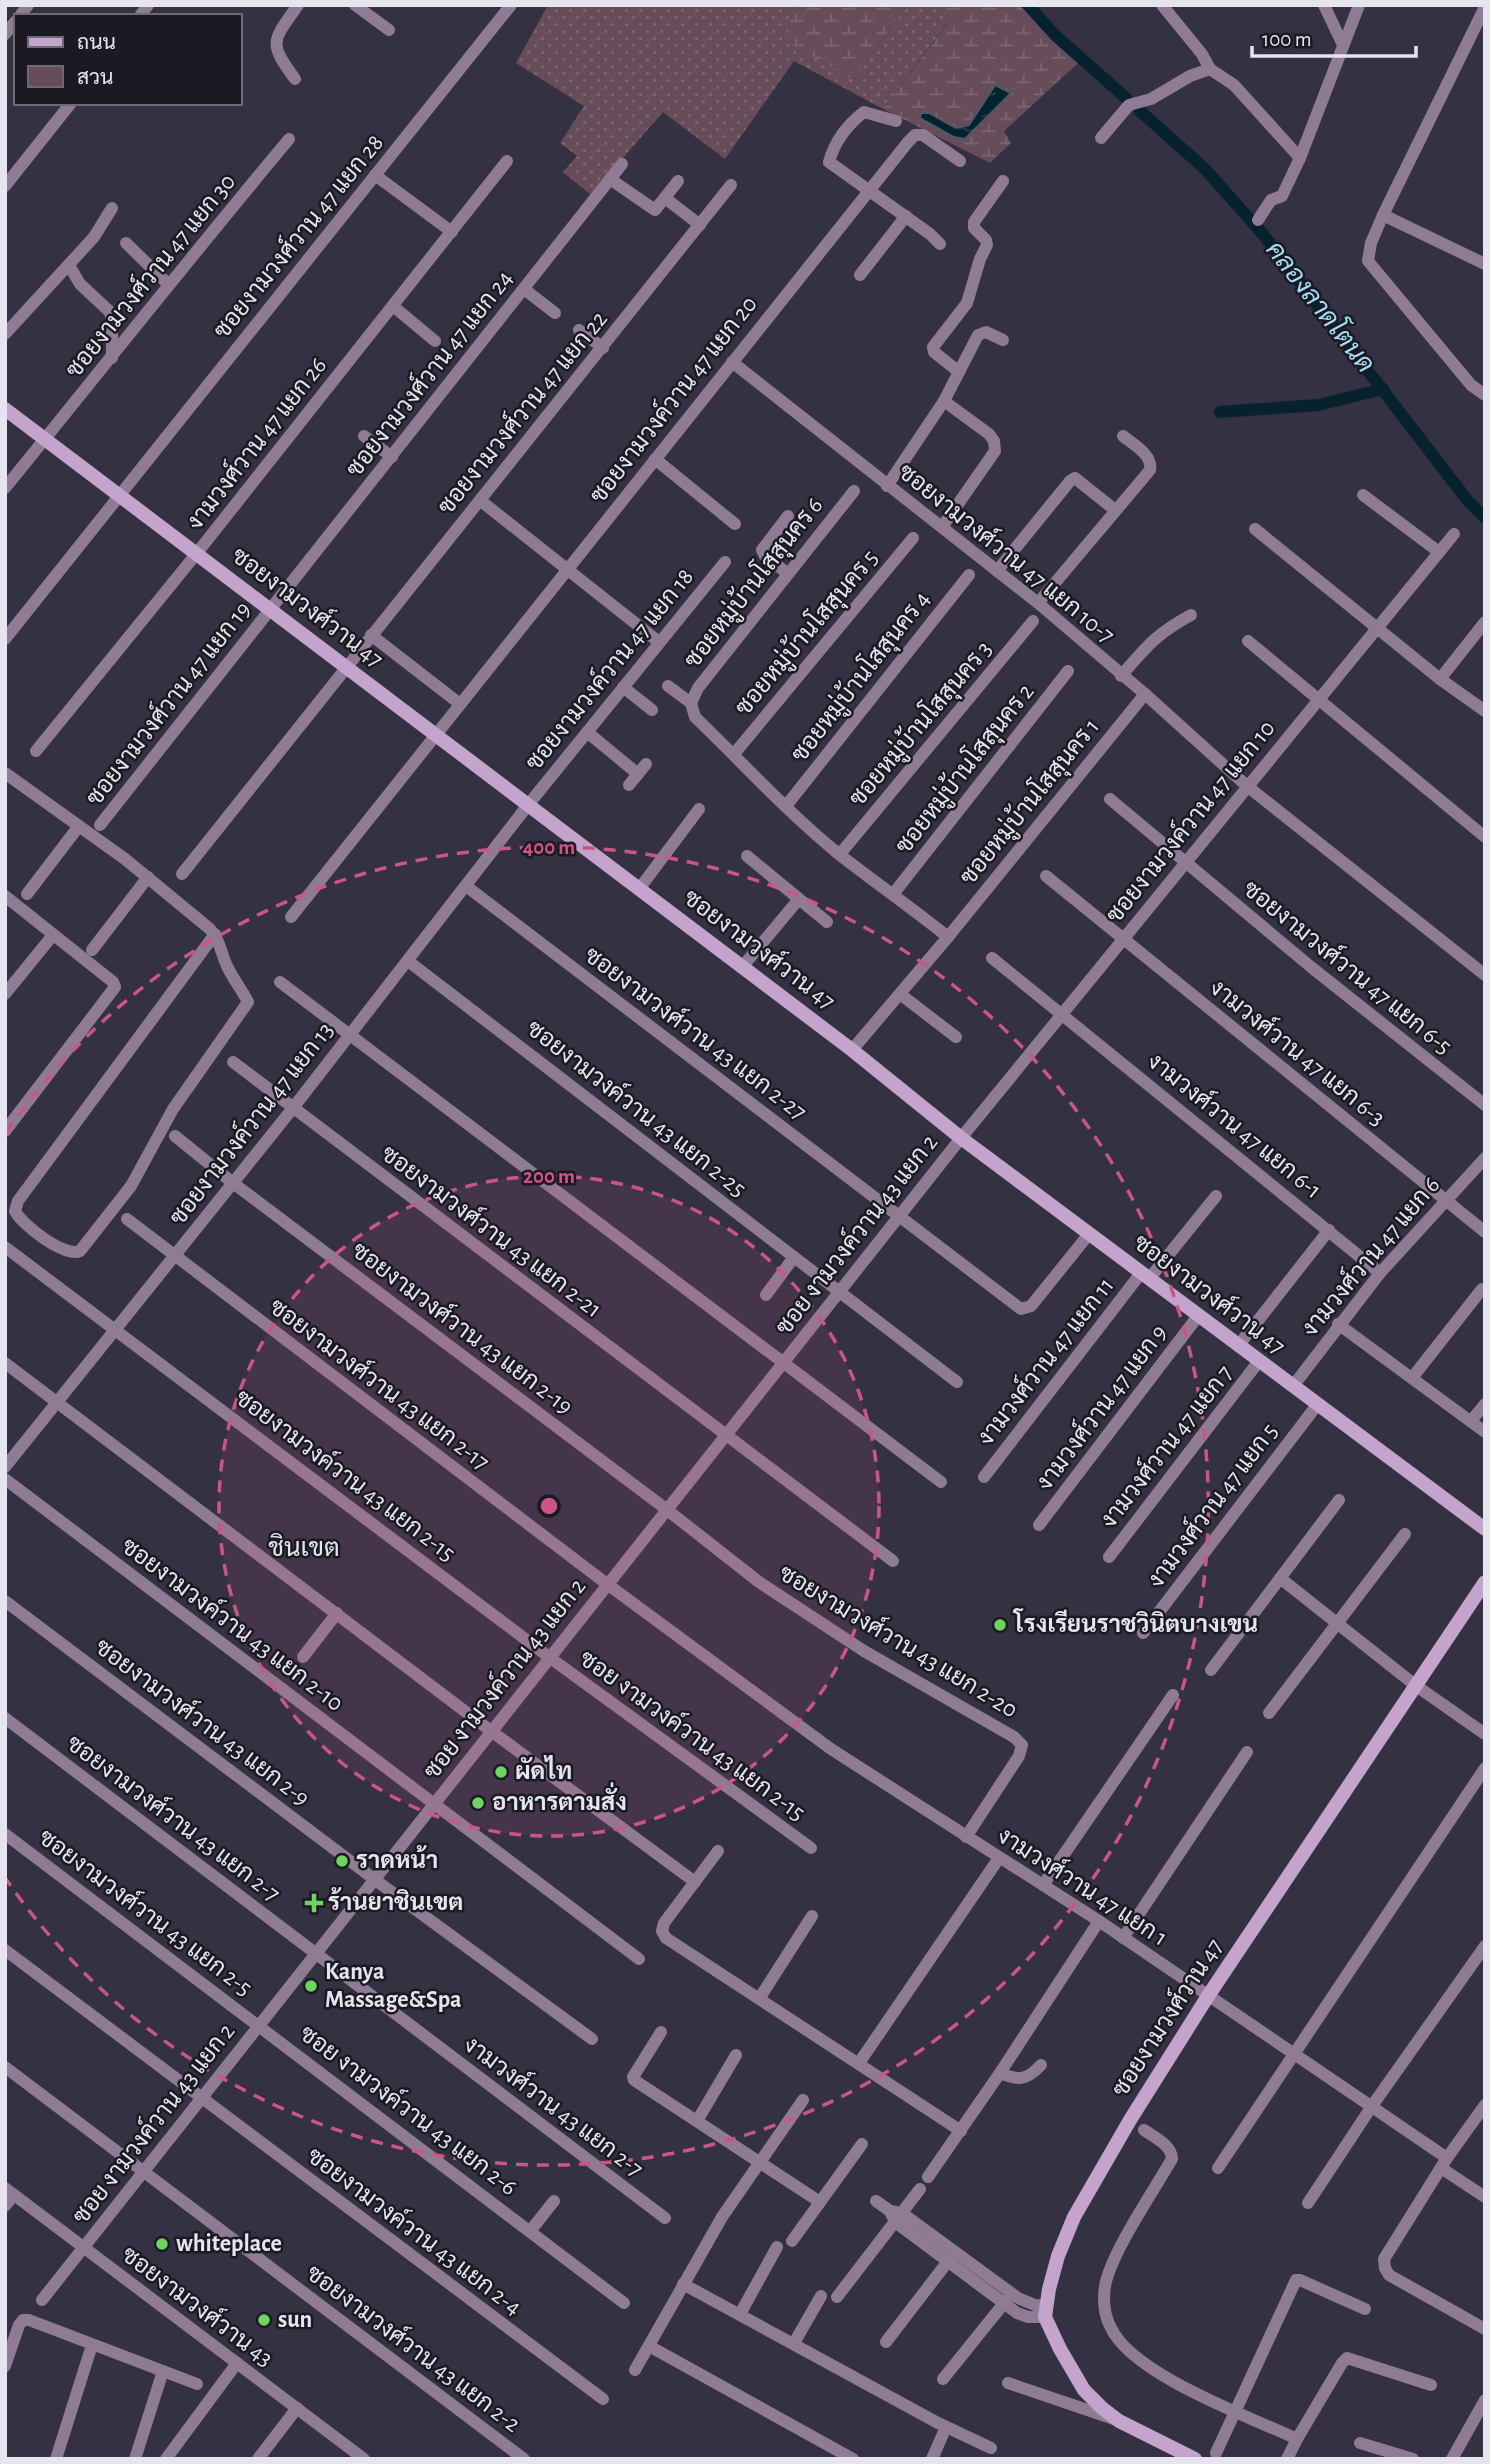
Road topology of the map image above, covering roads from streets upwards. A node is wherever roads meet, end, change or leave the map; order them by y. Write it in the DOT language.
graph roads {
  1 [pos="298,5"];
  2 [pos="355,5"];
  3 [pos="511,5"];
  4 [pos="1162,5"];
  5 [pos="1359,5"];
  6 [pos="1328,6"];
  7 [pos="1485,7"];
  8 [pos="388,30"];
  9 [pos="1343,45"];
  10 [pos="1210,69"];
  11 [pos="295,79"];
  12 [pos="69,105"];
  13 [pos="896,121"];
  14 [pos="1101,138"];
  15 [pos="289,139"];
  16 [pos="1300,158"];
  17 [pos="506,161"];
  18 [pos="960,161"];
  19 [pos="622,164"];
  20 [pos="376,175"];
  21 [pos="610,179"];
  22 [pos="678,181"];
  23 [pos="1003,181"];
  24 [pos="731,185"];
  25 [pos="5,186"];
  26 [pos="869,189"];
  27 [pos="664,198"];
  28 [pos="112,208"];
  29 [pos="1383,215"];
  30 [pos="906,216"];
  31 [pos="1258,220"];
  32 [pos="700,225"];
  33 [pos="452,232"];
  34 [pos="126,243"];
  35 [pos="940,244"];
  36 [pos="1483,260"];
  37 [pos="69,265"];
  38 [pos="860,275"];
  39 [pos="168,284"];
  40 [pos="524,289"];
  41 [pos="393,306"];
  42 [pos="555,313"];
  43 [pos="579,330"];
  44 [pos="5,334"];
  45 [pos="1003,340"];
  46 [pos="435,341"];
  47 [pos="603,348"];
  48 [pos="112,358"];
  49 [pos="732,362"];
  50 [pos="959,373"];
  51 [pos="1485,395"];
  52 [pos="944,401"];
  53 [pos="5,409"];
  54 [pos="364,436"];
  55 [pos="1123,436"];
  56 [pos="45,439"];
  57 [pos="392,457"];
  58 [pos="655,459"];
  59 [pos="887,486"];
  60 [pos="5,488"];
  61 [pos="854,491"];
  62 [pos="1363,495"];
  63 [pos="120,496"];
  64 [pos="481,501"];
  65 [pos="1115,510"];
  66 [pos="788,516"];
  67 [pos="735,524"];
  68 [pos="942,527"];
  69 [pos="1255,529"];
  70 [pos="1454,534"];
  71 [pos="913,538"];
  72 [pos="1439,552"];
  73 [pos="197,554"];
  74 [pos="725,562"];
  75 [pos="567,569"];
  76 [pos="997,571"];
  77 [pos="787,573"];
  78 [pos="969,575"];
  79 [pos="1038,603"];
  80 [pos="271,610"];
  81 [pos="1191,615"];
  82 [pos="1033,621"];
  83 [pos="1485,622"];
  84 [pos="1377,628"];
  85 [pos="371,635"];
  86 [pos="5,639"];
  87 [pos="1248,641"];
  88 [pos="659,642"];
  89 [pos="347,667"];
  90 [pos="1068,671"];
  91 [pos="1121,676"];
  92 [pos="1440,679"];
  93 [pos="668,686"];
  94 [pos="623,687"];
  95 [pos="1144,694"];
  96 [pos="1319,699"];
  97 [pos="691,703"];
  98 [pos="460,704"];
  99 [pos="652,710"];
  100 [pos="1485,711"];
  101 [pos="587,732"];
  102 [pos="436,735"];
  103 [pos="36,751"];
  104 [pos="734,754"];
  105 [pos="5,774"];
  106 [pos="629,785"];
  107 [pos="1247,786"];
  108 [pos="1110,799"];
  109 [pos="528,805"];
  110 [pos="786,806"];
  111 [pos="699,810"];
  112 [pos="100,825"];
  113 [pos="79,826"];
  114 [pos="1485,837"];
  115 [pos="840,854"];
  116 [pos="747,856"];
  117 [pos="1185,863"];
  118 [pos="182,874"];
  119 [pos="1046,876"];
  120 [pos="148,877"];
  121 [pos="466,886"];
  122 [pos="639,889"];
  123 [pos="894,893"];
  124 [pos="27,894"];
  125 [pos="5,896"];
  126 [pos="799,899"];
  127 [pos="291,918"];
  128 [pos="827,922"];
  129 [pos="53,934"];
  130 [pos="215,934"];
  131 [pos="948,937"];
  132 [pos="1124,937"];
  133 [pos="92,950"];
  134 [pos="992,958"];
  135 [pos="408,961"];
  136 [pos="743,967"];
  137 [pos="1485,975"];
  138 [pos="280,982"];
  139 [pos="5,994"];
  140 [pos="900,994"];
  141 [pos="1062,1013"];
  142 [pos="349,1035"];
  143 [pos="956,1037"];
  144 [pos="852,1050"];
  145 [pos="233,1062"];
  146 [pos="1485,1105"];
  147 [pos="293,1108"];
  148 [pos="5,1131"];
  149 [pos="175,1136"];
  150 [pos="961,1138"];
  151 [pos="1485,1158"];
  152 [pos="233,1183"];
  153 [pos="1216,1196"];
  154 [pos="1445,1201"];
  155 [pos="899,1215"];
  156 [pos="127,1219"];
  157 [pos="1329,1230"];
  158 [pos="1485,1232"];
  159 [pos="1089,1234"];
  160 [pos="5,1247"];
  161 [pos="174,1257"];
  162 [pos="794,1257"];
  163 [pos="1380,1273"];
  164 [pos="1145,1276"];
  165 [pos="1482,1289"];
  166 [pos="839,1291"];
  167 [pos="766,1296"];
  168 [pos="1198,1316"];
  169 [pos="1338,1324"];
  170 [pos="116,1329"];
  171 [pos="1238,1346"];
  172 [pos="1259,1362"];
  173 [pos="5,1363"];
  174 [pos="782,1363"];
  175 [pos="1412,1378"];
  176 [pos="957,1382"];
  177 [pos="1293,1386"];
  178 [pos="57,1402"];
  179 [pos="1485,1404"];
  180 [pos="1317,1405"];
  181 [pos="1471,1421"];
  182 [pos="1485,1432"];
  183 [pos="724,1436"];
  184 [pos="5,1467"];
  185 [pos="984,1476"];
  186 [pos="5,1479"];
  187 [pos="941,1482"];
  188 [pos="1339,1500"];
  189 [pos="666,1509"];
  190 [pos="1040,1525"];
  191 [pos="1485,1529"];
  192 [pos="1405,1534"];
  193 [pos="1109,1557"];
  194 [pos="892,1561"];
  195 [pos="1280,1578"];
  196 [pos="1485,1582"];
  197 [pos="607,1584"];
  198 [pos="5,1601"];
  199 [pos="337,1613"];
  200 [pos="1338,1622"];
  201 [pos="1143,1633"];
  202 [pos="303,1657"];
  203 [pos="549,1657"];
  204 [pos="1211,1670"];
  205 [pos="1415,1685"];
  206 [pos="1173,1695"];
  207 [pos="1269,1713"];
  208 [pos="5,1718"];
  209 [pos="491,1731"];
  210 [pos="1485,1734"];
  211 [pos="1247,1752"];
  212 [pos="1485,1768"];
  213 [pos="433,1804"];
  214 [pos="5,1834"];
  215 [pos="966,1837"];
  216 [pos="811,1848"];
  217 [pos="718,1851"];
  218 [pos="999,1858"];
  219 [pos="374,1879"];
  220 [pos="695,1882"];
  221 [pos="1043,1885"];
  222 [pos="812,1916"];
  223 [pos="1099,1921"];
  224 [pos="1123,1938"];
  225 [pos="1485,1946"];
  226 [pos="5,1950"];
  227 [pos="315,1954"];
  228 [pos="639,1959"];
  229 [pos="1208,1996"];
  230 [pos="759,1999"];
  231 [pos="259,2025"];
  232 [pos="661,2032"];
  233 [pos="592,2039"];
  234 [pos="1293,2054"];
  235 [pos="736,2055"];
  236 [pos="859,2063"];
  237 [pos="1041,2065"];
  238 [pos="5,2067"];
  239 [pos="1000,2073"];
  240 [pos="200,2099"];
  241 [pos="803,2100"];
  242 [pos="1485,2105"];
  243 [pos="1371,2106"];
  244 [pos="697,2121"];
  245 [pos="1144,2130"];
  246 [pos="961,2131"];
  247 [pos="862,2144"];
  248 [pos="759,2162"];
  249 [pos="1444,2163"];
  250 [pos="1218,2168"];
  251 [pos="143,2171"];
  252 [pos="928,2177"];
  253 [pos="920,2189"];
  254 [pos="10,2191"];
  255 [pos="1485,2197"];
  256 [pos="554,2201"];
  257 [pos="876,2201"];
  258 [pos="820,2202"];
  259 [pos="1308,2203"];
  260 [pos="5,2206"];
  261 [pos="896,2215"];
  262 [pos="665,2218"];
  263 [pos="531,2230"];
  264 [pos="792,2241"];
  265 [pos="84,2247"];
  266 [pos="777,2247"];
  267 [pos="952,2257"];
  268 [pos="683,2284"];
  269 [pos="821,2296"];
  270 [pos="837,2297"];
  271 [pos="1008,2299"];
  272 [pos="42,2300"];
  273 [pos="624,2303"];
  274 [pos="1365,2309"];
  275 [pos="1046,2311"];
  276 [pos="740,2314"];
  277 [pos="1485,2329"];
  278 [pos="886,2342"];
  279 [pos="794,2343"];
  280 [pos="92,2346"];
  281 [pos="649,2346"];
  282 [pos="237,2363"];
  283 [pos="5,2366"];
  284 [pos="635,2370"];
  285 [pos="163,2371"];
  286 [pos="943,2379"];
  287 [pos="1008,2382"];
  288 [pos="197,2384"];
  289 [pos="1431,2385"];
  290 [pos="603,2399"];
  291 [pos="1485,2400"];
  292 [pos="297,2408"];
  293 [pos="1236,2410"];
  294 [pos="1119,2421"];
  295 [pos="946,2427"];
  296 [pos="1297,2439"];
  297 [pos="1360,2443"];
  298 [pos="991,2448"];
  299 [pos="1216,2453"];
  300 [pos="361,2458"];
  301 [pos="56,2459"];
  302 [pos="135,2459"];
  303 [pos="166,2459"];
  304 [pos="258,2459"];
  305 [pos="524,2459"];
  306 [pos="853,2459"];
  307 [pos="932,2459"];
  308 [pos="1195,2459"];
  309 [pos="1287,2459"];
  310 [pos="1413,2459"];
  311 [pos="1452,2459"];
  1 -- 11 [label="street"];
  2 -- 8 [label="street"];
  3 -- 20 [label="street, ซอยงามวงศ์วาน 47 แยก 28"];
  4 -- 10 [label="street"];
  5 -- 9 [label="street"];
  6 -- 9 [label="street"];
  7 -- 29 [label="street"];
  9 -- 16 [label="street"];
  10 -- 14 [label="street"];
  10 -- 16 [label="street"];
  12 -- 25 [label="street"];
  13 -- 26 [label="street"];
  15 -- 39 [label="street, ซอยงามวงศ์วาน 47 แยก 30"];
  16 -- 31 [label="street"];
  17 -- 33 [label="street, งามวงศ์วาน 47 แยก 26"];
  18 -- 26 [label="street, ซอยงามวงค์วาน 47 แยก 20"];
  19 -- 21 [label="street, ซอยงามวงศ์วาน 47 แยก 24"];
  20 -- 33 [label="street"];
  20 -- 63 [label="street, ซอยงามวงศ์วาน 47 แยก 28"];
  21 -- 27 [label="street"];
  21 -- 40 [label="street, ซอยงามวงศ์วาน 47 แยก 24"];
  22 -- 27 [label="street"];
  23 -- 50 [label="street"];
  24 -- 32 [label="street, ซอยงามวงศ์วาน 47 แยก 22"];
  26 -- 30 [label="street"];
  26 -- 49 [label="street, ซอยงามวงค์วาน 47 แยก 20"];
  27 -- 32 [label="street"];
  28 -- 37 [label="street"];
  29 -- 36 [label="street"];
  29 -- 51 [label="street"];
  30 -- 35 [label="street"];
  30 -- 38 [label="street"];
  32 -- 47 [label="street, ซอยงามวงศ์วาน 47 แยก 22"];
  33 -- 41 [label="street, งามวงศ์วาน 47 แยก 26"];
  34 -- 39 [label="street"];
  37 -- 44 [label="street"];
  37 -- 48 [label="street"];
  39 -- 48 [label="street, ซอยงามวงศ์วาน 47 แยก 30"];
  40 -- 42 [label="street"];
  40 -- 57 [label="street, ซอยงามวงศ์วาน 47 แยก 24"];
  41 -- 46 [label="street"];
  41 -- 73 [label="street, งามวงศ์วาน 47 แยก 26"];
  43 -- 47 [label="street"];
  45 -- 50 [label="street"];
  47 -- 64 [label="street, ซอยงามวงศ์วาน 47 แยก 22"];
  48 -- 56 [label="street, ซอยงามวงศ์วาน 47 แยก 30"];
  49 -- 58 [label="street, ซอยงามวงค์วาน 47 แยก 20"];
  49 -- 59 [label="street, ซอยงามวงศ์วาน 47 แยก 10-7"];
  50 -- 52 [label="street"];
  52 -- 59 [label="street"];
  52 -- 68 [label="street"];
  53 -- 56 [label="street, ซอยงามวงศ์วาน 47"];
  54 -- 57 [label="street"];
  55 -- 65 [label="street"];
  56 -- 60 [label="street, ซอยงามวงศ์วาน 47 แยก 30"];
  56 -- 63 [label="street, ซอยงามวงศ์วาน 47"];
  57 -- 80 [label="street, ซอยงามวงศ์วาน 47 แยก 24"];
  58 -- 67 [label="street"];
  58 -- 75 [label="street, ซอยงามวงค์วาน 47 แยก 20"];
  59 -- 68 [label="street, ซอยงามวงศ์วาน 47 แยก 10-7"];
  61 -- 77 [label="street, ซอยหมู่บ้านโสสุนคร 6"];
  62 -- 72 [label="street"];
  63 -- 73 [label="street, ซอยงามวงศ์วาน 47"];
  63 -- 86 [label="street, ซอยงามวงศ์วาน 47 แยก 28"];
  64 -- 75 [label="street"];
  64 -- 85 [label="street, ซอยงามวงศ์วาน 47 แยก 22"];
  65 -- 76 [label="street"];
  65 -- 79 [label="street"];
  66 -- 77 [label="street"];
  68 -- 76 [label="street, ซอยงามวงศ์วาน 47 แยก 10-7"];
  69 -- 84 [label="street"];
  70 -- 72 [label="street, ซอยงามวงค์วาน 47 แยก 10"];
  71 -- 104 [label="street, ซอยหมู่บ้านโสสุนคร 5"];
  72 -- 84 [label="street, ซอยงามวงค์วาน 47 แยก 10"];
  73 -- 80 [label="street, ซอยงามวงศ์วาน 47"];
  73 -- 103 [label="street, งามวงศ์วาน 47 แยก 26"];
  74 -- 88 [label="street, ซอยงามวงค์วาน 47 แยก 18"];
  75 -- 88 [label="street"];
  75 -- 98 [label="street, ซอยงามวงค์วาน 47 แยก 20"];
  76 -- 79 [label="street, ซอยงามวงศ์วาน 47 แยก 10-7"];
  77 -- 97 [label="street, ซอยหมู่บ้านโสสุนคร 6"];
  78 -- 110 [label="street, ซอยหมู่บ้านโสสุนคร 4"];
  79 -- 91 [label="street, ซอยงามวงศ์วาน 47 แยก 10-7"];
  80 -- 89 [label="street, ซอยงามวงศ์วาน 47"];
  80 -- 112 [label="street, ซอยงามวงศ์วาน 47 แยก 19"];
  81 -- 91 [label="street"];
  82 -- 115 [label="street, ซอยหมู่บ้านโสสุนคร 3"];
  83 -- 92 [label="street"];
  84 -- 92 [label="street"];
  84 -- 96 [label="street, ซอยงามวงค์วาน 47 แยก 10"];
  85 -- 89 [label="street, ซอยงามวงศ์วาน 47 แยก 22"];
  85 -- 98 [label="street"];
  87 -- 96 [label="street"];
  88 -- 94 [label="street, ซอยงามวงค์วาน 47 แยก 18"];
  89 -- 102 [label="street, ซอยงามวงศ์วาน 47"];
  89 -- 118 [label="street, ซอยงามวงศ์วาน 47 แยก 22"];
  90 -- 123 [label="street, ซอยหมู่บ้านโสสุนคร 2"];
  91 -- 95 [label="street, ซอยงามวงศ์วาน 47 แยก 10-7"];
  92 -- 100 [label="street"];
  93 -- 97 [label="street"];
  94 -- 99 [label="street"];
  94 -- 101 [label="street, ซอยงามวงค์วาน 47 แยก 18"];
  95 -- 107 [label="street, ซอยงามวงศ์วาน 47 แยก 10-7"];
  95 -- 131 [label="street, ซอยหมู่บ้านโสสุนคร 1"];
  96 -- 107 [label="street, ซอยงามวงค์วาน 47 แยก 10"];
  96 -- 114 [label="street"];
  97 -- 104 [label="street"];
  98 -- 102 [label="street, ซอยงามวงค์วาน 47 แยก 20"];
  101 -- 106 [label="street"];
  101 -- 109 [label="street, ซอยงามวงค์วาน 47 แยก 18"];
  102 -- 109 [label="street, ซอยงามวงศ์วาน 47"];
  102 -- 127 [label="street, ซอยงามวงค์วาน 47 แยก 20"];
  104 -- 110 [label="street"];
  105 -- 113 [label="street"];
  107 -- 117 [label="street, ซอยงามวงค์วาน 47 แยก 10"];
  107 -- 137 [label="street, ซอยงามวงศ์วาน 47 แยก 10-7"];
  108 -- 117 [label="street, ซอยงามวงศ์วาน 47 แยก 6-5"];
  109 -- 121 [label="street, ซอยงามวงค์วาน 47 แยก 13"];
  109 -- 122 [label="street, ซอยงามวงศ์วาน 47"];
  110 -- 115 [label="street"];
  111 -- 122 [label="street"];
  113 -- 120 [label="street"];
  113 -- 124 [label="street"];
  115 -- 123 [label="street"];
  116 -- 126 [label="street"];
  117 -- 132 [label="street, ซอยงามวงค์วาน 47 แยก 10"];
  117 -- 146 [label="street, ซอยงามวงศ์วาน 47 แยก 6-5"];
  119 -- 132 [label="street, งามวงศ์วาน 47 แยก 6-3"];
  120 -- 130 [label="street"];
  120 -- 133 [label="street"];
  121 -- 135 [label="street, ซอยงามวงค์วาน 47 แยก 13"];
  121 -- 155 [label="street, ซอยงามวงศ์วาน 43 แยก 2-27"];
  122 -- 136 [label="street, ซอยงามวงศ์วาน 47"];
  123 -- 131 [label="street"];
  125 -- 129 [label="street"];
  126 -- 128 [label="street"];
  126 -- 136 [label="street"];
  129 -- 139 [label="street"];
  129 -- 148 [label="street"];
  130 -- 130 [label="street"];
  131 -- 140 [label="street, ซอยหมู่บ้านโสสุนคร 1"];
  132 -- 141 [label="street, ซอยงามวงค์วาน 47 แยก 10"];
  132 -- 154 [label="street, งามวงศ์วาน 47 แยก 6-3"];
  134 -- 141 [label="street, งามวงศ์วาน 47 แยก 6-1"];
  135 -- 142 [label="street, ซอยงามวงค์วาน 47 แยก 13"];
  135 -- 162 [label="street, ซอยงามวงค์วาน 43 แยก 2-25"];
  136 -- 144 [label="street, ซอยงามวงศ์วาน 47"];
  138 -- 142 [label="street"];
  140 -- 143 [label="street"];
  140 -- 144 [label="street, ซอยหมู่บ้านโสสุนคร 1"];
  141 -- 150 [label="street, ซอยงามวงค์วาน 47 แยก 10"];
  141 -- 157 [label="street, งามวงศ์วาน 47 แยก 6-1"];
  142 -- 147 [label="street, ซอยงามวงค์วาน 47 แยก 13"];
  142 -- 174 [label="street"];
  144 -- 150 [label="street, ซอยงามวงศ์วาน 47"];
  145 -- 147 [label="street, ซอยงามวงศ์วาน 43 แยก 2-21"];
  147 -- 152 [label="street, ซอยงามวงค์วาน 47 แยก 13"];
  147 -- 183 [label="street, ซอยงามวงศ์วาน 43 แยก 2-21"];
  149 -- 152 [label="street, ซอยงามวงศ์วาน 43 แยก 2-19"];
  150 -- 155 [label="street, ซอย งามวงค์วาน 43 แยก 2"];
  150 -- 159 [label="street, ซอยงามวงศ์วาน 47"];
  151 -- 154 [label="street, งามวงศ์วาน 47 แยก 6"];
  152 -- 161 [label="street, ซอยงามวงค์วาน 47 แยก 13"];
  152 -- 189 [label="street, ซอยงามวงศ์วาน 43 แยก 2-19"];
  153 -- 164 [label="street, งามวงศ์วาน 47 แยก 11"];
  154 -- 158 [label="street, งามวงศ์วาน 47 แยก 6-3"];
  154 -- 163 [label="street, งามวงศ์วาน 47 แยก 6"];
  155 -- 159 [label="street, ซอยงามวงศ์วาน 43 แยก 2-27"];
  155 -- 166 [label="street, ซอย งามวงค์วาน 43 แยก 2"];
  156 -- 161 [label="street, ซอยงามวงศ์วาน 43 แยก 2-17"];
  157 -- 163 [label="street, งามวงศ์วาน 47 แยก 6-1"];
  157 -- 171 [label="street"];
  159 -- 164 [label="street, ซอยงามวงศ์วาน 47"];
  160 -- 170 [label="street, ซอยงามวงค์วาน 43 แยก 2-15"];
  161 -- 170 [label="street, ซอยงามวงค์วาน 47 แยก 13"];
  161 -- 197 [label="street, ซอยงามวงศ์วาน 43 แยก 2-17"];
  162 -- 166 [label="street, ซอยงามวงค์วาน 43 แยก 2-25"];
  162 -- 167 [label="street"];
  163 -- 169 [label="street, งามวงศ์วาน 47 แยก 6"];
  164 -- 168 [label="street, ซอยงามวงศ์วาน 47"];
  164 -- 185 [label="street, งามวงศ์วาน 47 แยก 11"];
  165 -- 175 [label="street"];
  166 -- 174 [label="street, ซอย งามวงค์วาน 43 แยก 2"];
  166 -- 176 [label="street, ซอยงามวงค์วาน 43 แยก 2-25"];
  168 -- 171 [label="street, ซอยงามวงศ์วาน 47"];
  168 -- 190 [label="street, งามวงศ์วาน 47 แยก 9"];
  169 -- 175 [label="street"];
  169 -- 177 [label="street, งามวงศ์วาน 47 แยก 6"];
  170 -- 178 [label="street, ซอยงามวงค์วาน 47 แยก 13"];
  170 -- 203 [label="street, ซอยงามวงค์วาน 43 แยก 2-15"];
  171 -- 172 [label="street, ซอยงามวงศ์วาน 47"];
  172 -- 177 [label="street, ซอยงามวงศ์วาน 47"];
  172 -- 193 [label="street, งามวงศ์วาน 47 แยก 7"];
  173 -- 178 [label="street"];
  174 -- 183 [label="street, ซอย งามวงค์วาน 43 แยก 2"];
  174 -- 187 [label="street"];
  175 -- 181 [label="street"];
  177 -- 180 [label="street, ซอยงามวงศ์วาน 47"];
  178 -- 184 [label="street, ซอยงามวงค์วาน 47 แยก 13"];
  178 -- 199 [label="street"];
  179 -- 181 [label="street"];
  180 -- 191 [label="street, ซอยงามวงศ์วาน 47"];
  180 -- 201 [label="street, งามวงศ์วาน 47 แยก 5"];
  181 -- 182 [label="street"];
  183 -- 189 [label="street, ซอย งามวงค์วาน 43 แยก 2"];
  183 -- 194 [label="street, ซอยงามวงศ์วาน 43 แยก 2-21"];
  186 -- 213 [label="street, ซอยงามวงค์วาน 43 แยก 2-10"];
  188 -- 195 [label="street"];
  189 -- 197 [label="street, ซอย งามวงค์วาน 43 แยก 2"];
  189 -- 215 [label="street, ซอยงามวงศ์วาน 43 แยก 2-20"];
  192 -- 200 [label="street"];
  195 -- 200 [label="street"];
  195 -- 204 [label="street"];
  196 -- 205 [label="street, ซอยงามวงศ์วาน 47"];
  197 -- 203 [label="street, ซอย งามวงค์วาน 43 แยก 2"];
  197 -- 215 [label="street, ซอยงามวงศ์วาน 43 แยก 2-17"];
  198 -- 219 [label="street, ซอยงามวงศ์วาน 43 แยก 2-9"];
  199 -- 202 [label="street"];
  199 -- 209 [label="street"];
  200 -- 205 [label="street"];
  200 -- 207 [label="street"];
  203 -- 209 [label="street, ซอย งามวงค์วาน 43 แยก 2"];
  203 -- 216 [label="street, ซอย งามวงค์วาน 43 แยก 2-15"];
  205 -- 210 [label="street"];
  205 -- 229 [label="street, ซอยงามวงศ์วาน 47"];
  206 -- 221 [label="street"];
  208 -- 227 [label="street, ซอยงามวงศ์วาน 43 แยก 2-7"];
  209 -- 213 [label="street, ซอย งามวงค์วาน 43 แยก 2"];
  209 -- 220 [label="street"];
  211 -- 224 [label="street"];
  212 -- 234 [label="street"];
  213 -- 219 [label="street, ซอย งามวงค์วาน 43 แยก 2"];
  213 -- 228 [label="street, ซอยงามวงค์วาน 43 แยก 2-10"];
  214 -- 231 [label="street, ซอยงามวงศ์วาน 43 แยก 2-5"];
  215 -- 218 [label="street, งามวงศ์วาน 47 แยก 1"];
  217 -- 220 [label="street"];
  218 -- 221 [label="street, งามวงศ์วาน 47 แยก 1"];
  218 -- 236 [label="street"];
  219 -- 227 [label="street, ซอย งามวงค์วาน 43 แยก 2"];
  219 -- 233 [label="street, ซอยงามวงศ์วาน 43 แยก 2-9"];
  220 -- 230 [label="street"];
  221 -- 223 [label="street, งามวงศ์วาน 47 แยก 1"];
  222 -- 230 [label="street"];
  223 -- 224 [label="street, งามวงศ์วาน 47 แยก 1"];
  223 -- 239 [label="street"];
  224 -- 229 [label="street, งามวงศ์วาน 47 แยก 1"];
  225 -- 243 [label="street"];
  226 -- 240 [label="street, ซอยงามวงค์วาน 43 แยก 2-4"];
  227 -- 231 [label="street, ซอย งามวงค์วาน 43 แยก 2"];
  227 -- 262 [label="street, งามวงศ์วาน 43 แยก 2-7"];
  229 -- 234 [label="street, งามวงศ์วาน 47 แยก 1"];
  229 -- 275 [label="street, ซอยงามวงศ์วาน 47"];
  230 -- 236 [label="street"];
  231 -- 240 [label="street, ซอย งามวงค์วาน 43 แยก 2"];
  231 -- 263 [label="street, ซอย งามวงค์วาน 43 แยก 2-6"];
  232 -- 244 [label="street"];
  234 -- 243 [label="street, งามวงศ์วาน 47 แยก 1"];
  234 -- 250 [label="street"];
  235 -- 244 [label="street"];
  236 -- 246 [label="street"];
  237 -- 239 [label="street"];
  238 -- 251 [label="street, ซอยงามวงศ์วาน 43 แยก 2-2"];
  239 -- 246 [label="street"];
  240 -- 251 [label="street, ซอย งามวงค์วาน 43 แยก 2"];
  240 -- 290 [label="street, ซอยงามวงค์วาน 43 แยก 2-4"];
  241 -- 248 [label="street"];
  242 -- 249 [label="street"];
  243 -- 249 [label="street, งามวงศ์วาน 47 แยก 1"];
  243 -- 259 [label="street"];
  244 -- 248 [label="street"];
  245 -- 293 [label="street"];
  246 -- 252 [label="street"];
  247 -- 258 [label="street"];
  248 -- 258 [label="street"];
  248 -- 268 [label="street"];
  249 -- 255 [label="street, งามวงศ์วาน 47 แยก 1"];
  249 -- 277 [label="street"];
  251 -- 265 [label="street, ซอย งามวงค์วาน 43 แยก 2"];
  251 -- 305 [label="street, ซอยงามวงศ์วาน 43 แยก 2-2"];
  253 -- 261 [label="street"];
  254 -- 260 [label="street"];
  254 -- 265 [label="street, ซอยงามวงศ์วาน 43"];
  256 -- 263 [label="street"];
  257 -- 261 [label="street"];
  258 -- 264 [label="street"];
  261 -- 267 [label="street"];
  261 -- 270 [label="street"];
  263 -- 273 [label="street, ซอย งามวงค์วาน 43 แยก 2-6"];
  265 -- 272 [label="street, ซอย งามวงค์วาน 43 แยก 2"];
  265 -- 282 [label="street, ซอยงามวงศ์วาน 43"];
  266 -- 276 [label="street"];
  267 -- 271 [label="street"];
  267 -- 278 [label="street"];
  268 -- 276 [label="street"];
  268 -- 281 [label="street"];
  269 -- 279 [label="street"];
  271 -- 275 [label="street"];
  271 -- 286 [label="street"];
  274 -- 293 [label="street"];
  275 -- 294 [label="street"];
  276 -- 279 [label="street"];
  279 -- 295 [label="street"];
  280 -- 283 [label="street"];
  280 -- 285 [label="street"];
  280 -- 301 [label="street"];
  281 -- 284 [label="street"];
  281 -- 306 [label="street"];
  282 -- 292 [label="street, ซอยงามวงศ์วาน 43"];
  282 -- 303 [label="street"];
  285 -- 288 [label="street"];
  285 -- 302 [label="street"];
  287 -- 294 [label="street"];
  289 -- 296 [label="street"];
  291 -- 311 [label="street"];
  292 -- 300 [label="street, ซอยงามวงศ์วาน 43"];
  292 -- 304 [label="street"];
  293 -- 296 [label="street"];
  293 -- 299 [label="street"];
  294 -- 308 [label="street"];
  295 -- 298 [label="street"];
  295 -- 307 [label="street"];
  296 -- 309 [label="street"];
  297 -- 310 [label="street"];
}
